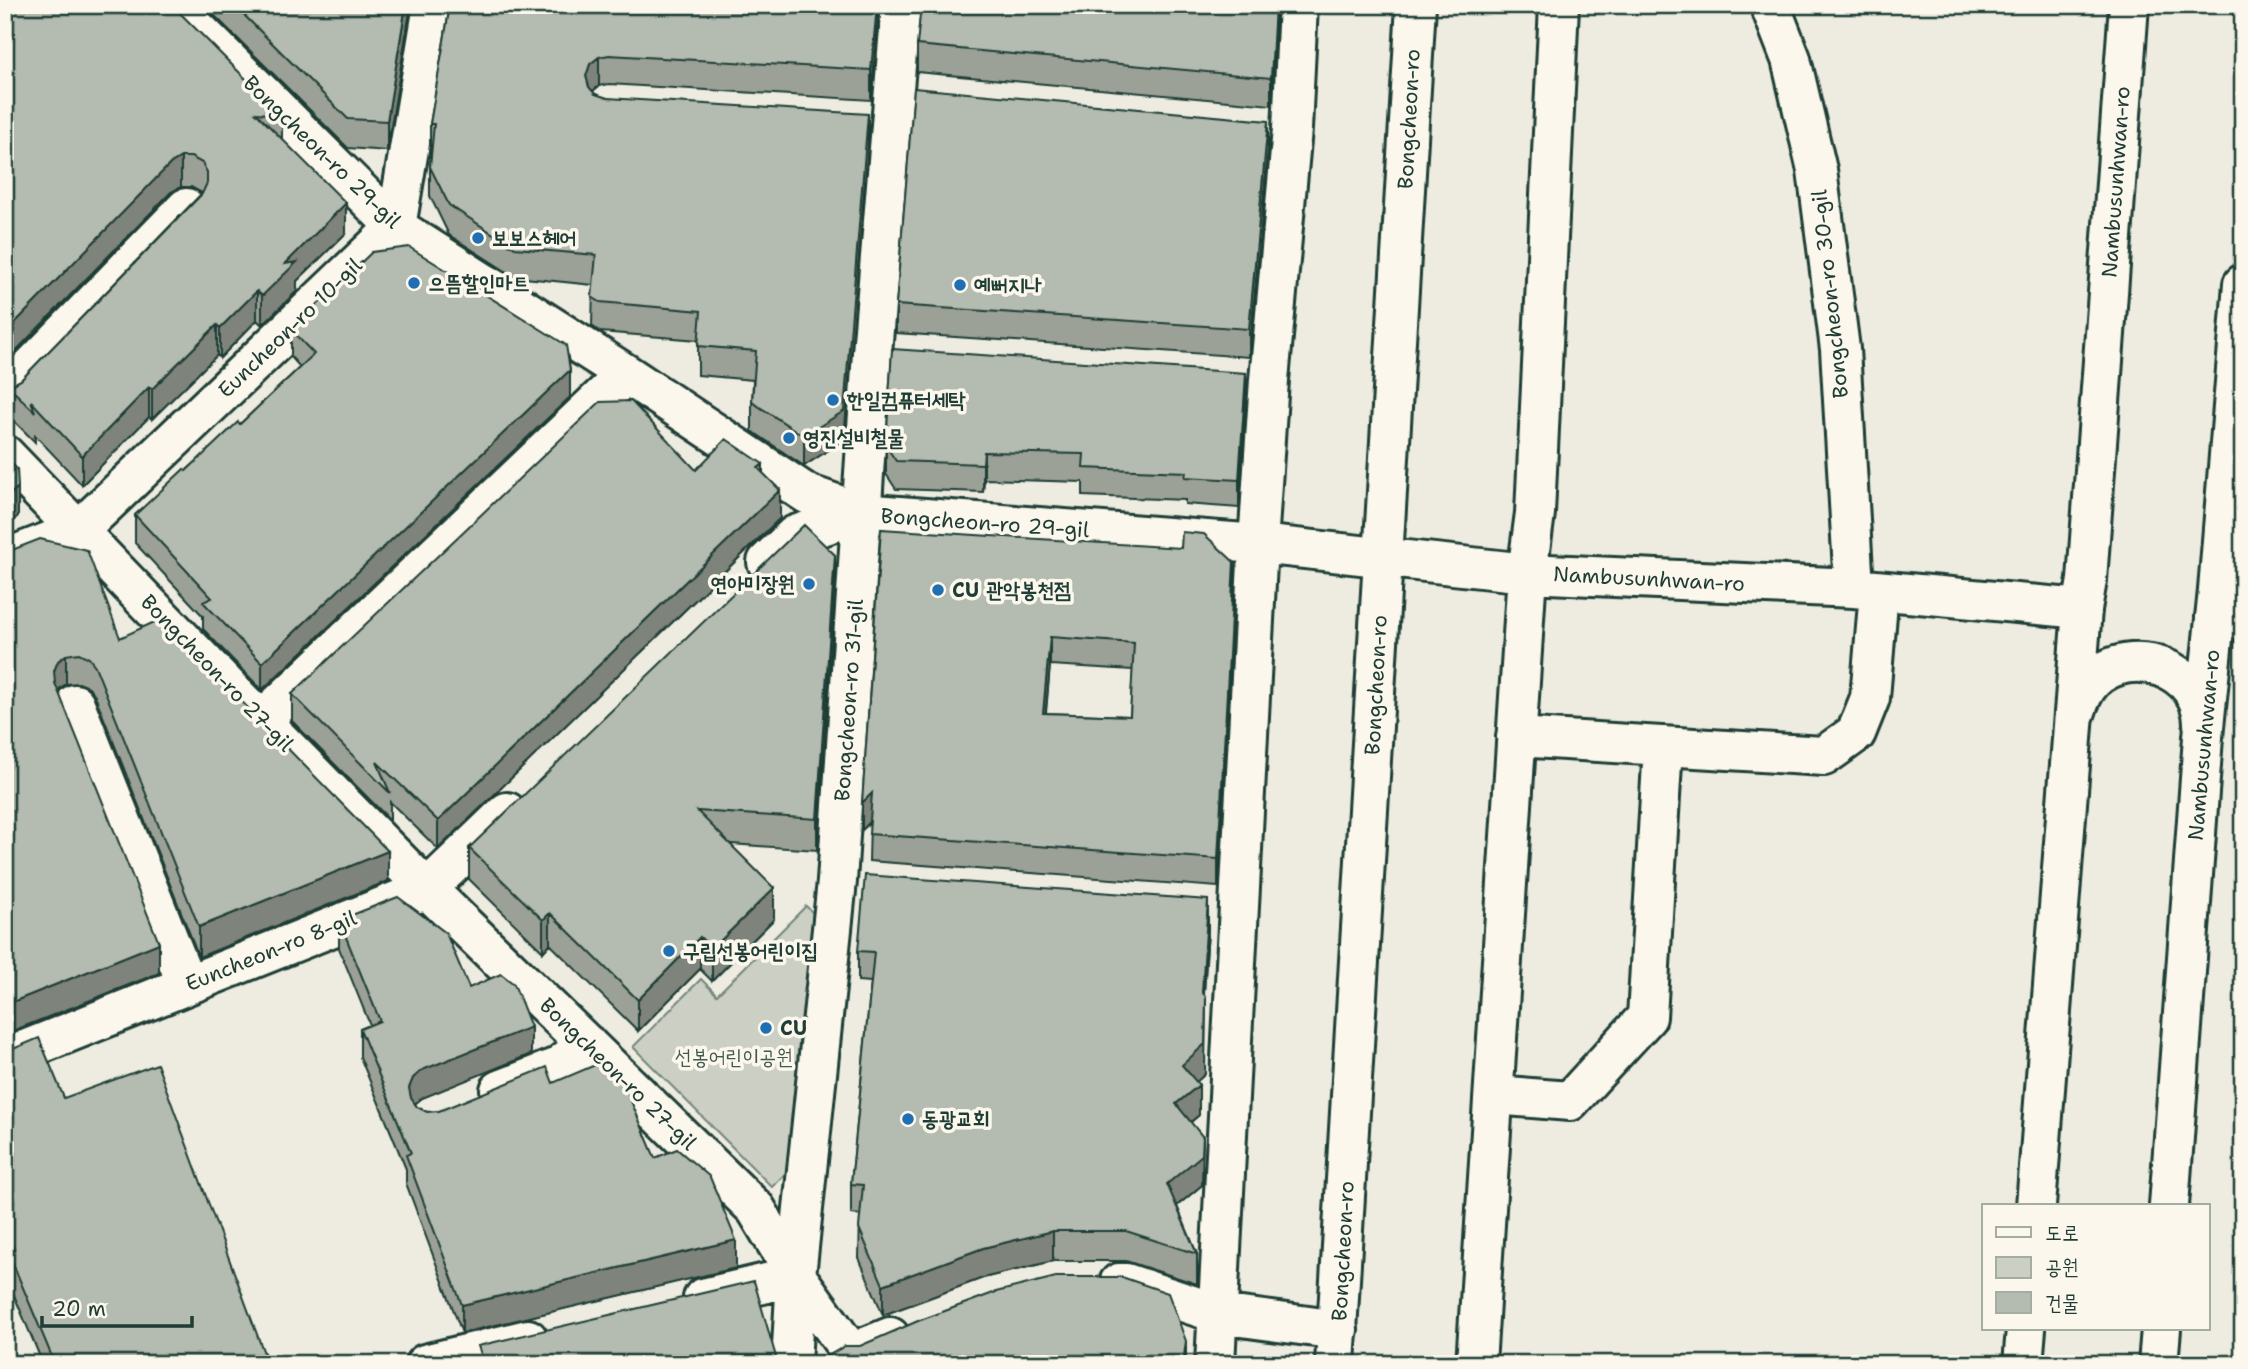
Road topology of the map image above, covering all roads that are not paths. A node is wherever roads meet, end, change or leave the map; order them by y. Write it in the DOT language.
graph roads {
  1 [pos="173,5"];
  2 [pos="432,5"];
  3 [pos="901,5"];
  4 [pos="1298,5"];
  5 [pos="1416,5"];
  6 [pos="1559,5"];
  7 [pos="1770,5"];
  8 [pos="2129,5"];
  9 [pos="902,103"];
  10 [pos="851,120"];
  11 [pos="186,208"];
  12 [pos="396,227"];
  13 [pos="2243,284"];
  14 [pos="626,374"];
  15 [pos="1228,377"];
  16 [pos="1269,380"];
  17 [pos="5,394"];
  18 [pos="5,455"];
  19 [pos="861,513"];
  20 [pos="79,530"];
  21 [pos="1258,544"];
  22 [pos="1384,558"];
  23 [pos="5,559"];
  24 [pos="1527,573"];
  25 [pos="746,583"];
  26 [pos="1867,590"];
  27 [pos="2082,609"];
  28 [pos="2229,619"];
  29 [pos="75,705"];
  30 [pos="2075,716"];
  31 [pos="261,721"];
  32 [pos="1516,737"];
  33 [pos="2203,737"];
  34 [pos="1662,746"];
  35 [pos="527,793"];
  36 [pos="428,888"];
  37 [pos="187,985"];
  38 [pos="587,1044"];
  39 [pos="5,1058"];
  40 [pos="1493,1095"];
  41 [pos="469,1103"];
  42 [pos="2036,1204"];
  43 [pos="2169,1204"];
  44 [pos="796,1276"];
  45 [pos="1089,1283"];
  46 [pos="663,1307"];
  47 [pos="1219,1314"];
  48 [pos="922,1324"];
  49 [pos="2026,1330"];
  50 [pos="2161,1330"];
  51 [pos="558,1332"];
  52 [pos="1337,1347"];
  53 [pos="425,1364"];
  54 [pos="791,1364"];
  55 [pos="1215,1364"];
  56 [pos="1476,1364"];
  57 [pos="2024,1364"];
  58 [pos="2158,1364"];
  1 -- 12 [label="street, Bongcheon-ro 29-gil"];
  2 -- 12 [label="street"];
  3 -- 9 [label="street, Bongcheon-ro 31-gil"];
  4 -- 16 [label="street"];
  5 -- 22 [label="street, Bongcheon-ro"];
  6 -- 24 [label="street"];
  7 -- 26 [label="street, Bongcheon-ro 30-gil"];
  8 -- 27 [label="street, Nambusunhwan-ro"];
  9 -- 10 [label="street"];
  9 -- 19 [label="street, Bongcheon-ro 31-gil"];
  11 -- 17 [label="street"];
  12 -- 14 [label="street, Bongcheon-ro 29-gil"];
  12 -- 20 [label="street, Euncheon-ro 10-gil"];
  13 -- 28 [label="street, Nambusunhwan-ro"];
  14 -- 19 [label="street, Bongcheon-ro 29-gil"];
  14 -- 31 [label="street"];
  15 -- 16 [label="street"];
  16 -- 21 [label="street"];
  18 -- 20 [label="street, Bongcheon-ro 27-gil"];
  19 -- 21 [label="street, Bongcheon-ro 29-gil"];
  19 -- 25 [label="street"];
  19 -- 44 [label="street, Bongcheon-ro 31-gil"];
  20 -- 23 [label="street, Euncheon-ro 10-gil"];
  20 -- 31 [label="street, Bongcheon-ro 27-gil"];
  21 -- 22 [label="street, Bongcheon-ro 29-gil"];
  21 -- 47 [label="street"];
  22 -- 24 [label="street, Nambusunhwan-ro"];
  22 -- 52 [label="street, Bongcheon-ro"];
  24 -- 26 [label="street, Nambusunhwan-ro"];
  24 -- 32 [label="street"];
  26 -- 27 [label="street, Nambusunhwan-ro"];
  26 -- 34 [label="street, Bongcheon-ro 30-gil"];
  27 -- 30 [label="street, Nambusunhwan-ro"];
  28 -- 33 [label="street, Nambusunhwan-ro"];
  29 -- 37 [label="street"];
  30 -- 33 [label="street"];
  30 -- 42 [label="street, Nambusunhwan-ro"];
  31 -- 36 [label="street, Bongcheon-ro 27-gil"];
  32 -- 34 [label="street, Bongcheon-ro 30-gil"];
  32 -- 40 [label="street"];
  33 -- 43 [label="street, Nambusunhwan-ro"];
  34 -- 40 [label="street"];
  35 -- 36 [label="street, Euncheon-ro 8-gil"];
  36 -- 37 [label="street, Euncheon-ro 8-gil"];
  36 -- 38 [label="street, Bongcheon-ro 27-gil"];
  37 -- 39 [label="street, Euncheon-ro 8-gil"];
  38 -- 41 [label="street"];
  38 -- 44 [label="street, Bongcheon-ro 27-gil"];
  40 -- 56 [label="street"];
  44 -- 46 [label="street"];
  44 -- 48 [label="street, Bongcheon-ro 27-gil"];
  44 -- 54 [label="street, Bongcheon-ro 31-gil"];
  45 -- 47 [label="street"];
  47 -- 52 [label="street"];
  47 -- 55 [label="street"];
  49 -- 57 [label="street"];
  50 -- 58 [label="street"];
  51 -- 53 [label="street"];
}
